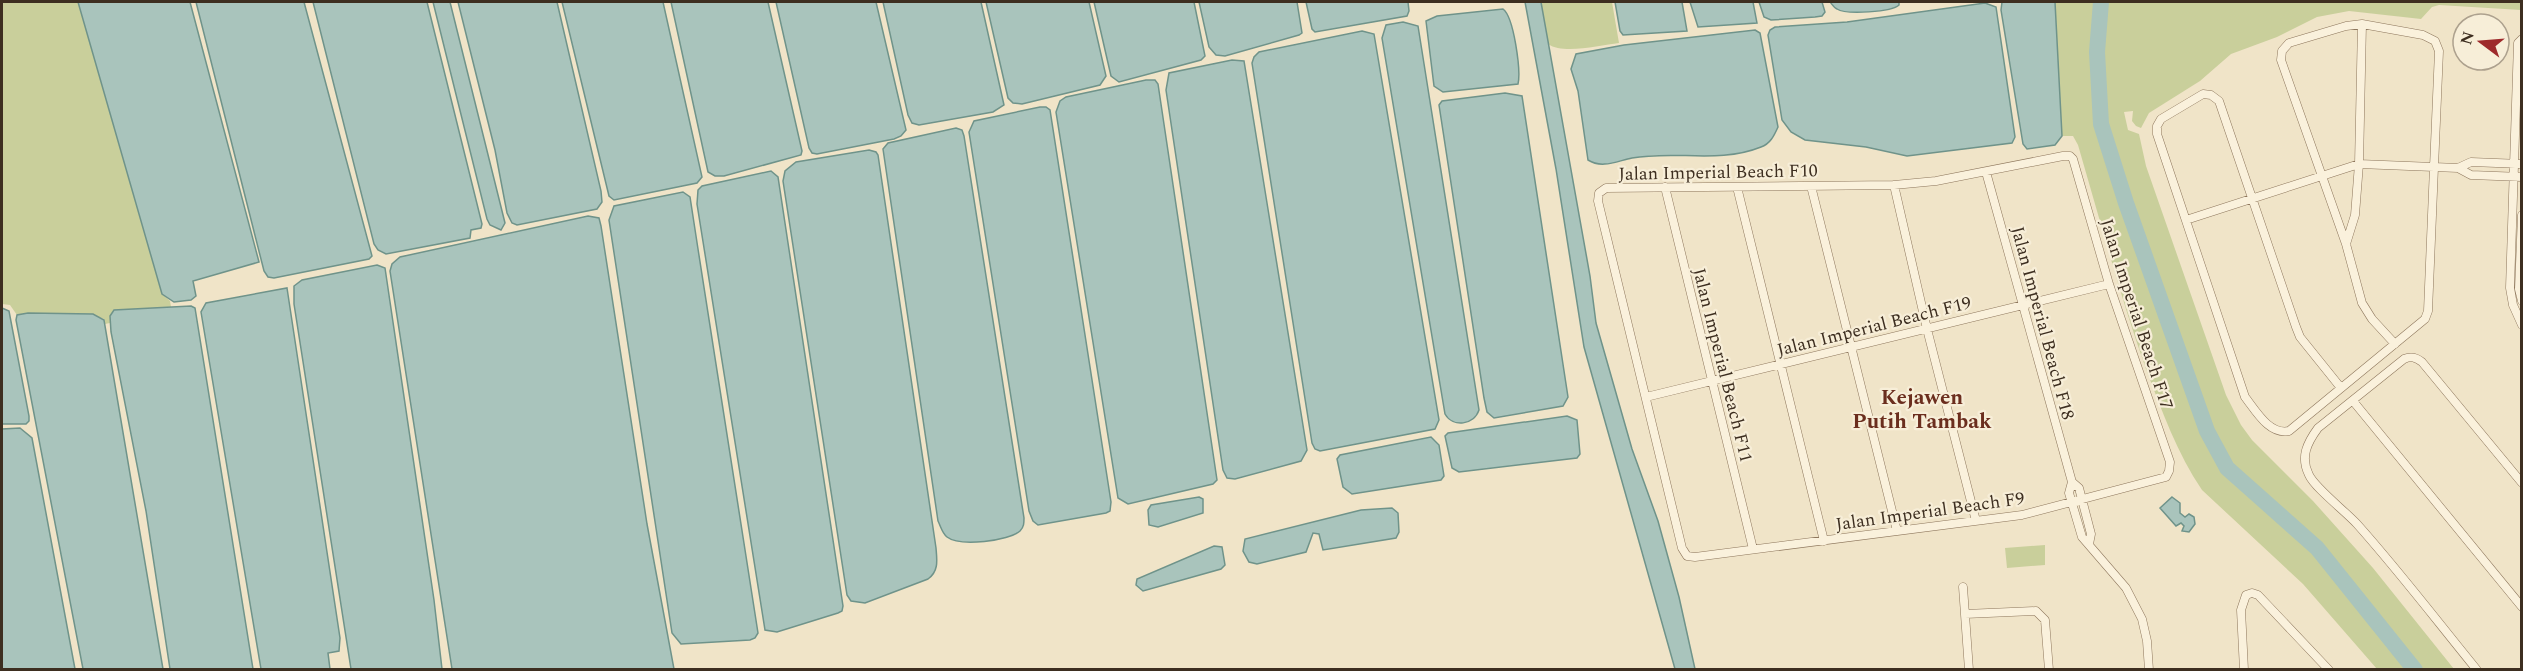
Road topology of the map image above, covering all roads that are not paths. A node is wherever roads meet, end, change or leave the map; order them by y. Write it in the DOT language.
graph roads {
  1 [pos="2362,24"];
  2 [pos="2522,39"];
  3 [pos="2073,159"];
  4 [pos="2359,164"];
  5 [pos="2517,164"];
  6 [pos="2434,167"];
  7 [pos="2458,168"];
  8 [pos="1986,172"];
  9 [pos="2320,176"];
  10 [pos="2517,177"];
  11 [pos="1894,185"];
  12 [pos="1811,186"];
  13 [pos="1665,187"];
  14 [pos="1737,187"];
  15 [pos="2252,198"];
  16 [pos="2522,215"];
  17 [pos="2186,220"];
  18 [pos="2346,244"];
  19 [pos="2109,284"];
  20 [pos="2522,301"];
  21 [pos="2023,305"];
  22 [pos="2522,325"];
  23 [pos="1927,329"];
  24 [pos="2395,344"];
  25 [pos="1852,347"];
  26 [pos="1781,364"];
  27 [pos="1712,381"];
  28 [pos="2341,388"];
  29 [pos="1646,398"];
  30 [pos="2353,400"];
  31 [pos="2166,477"];
  32 [pos="2072,482"];
  33 [pos="2522,483"];
  34 [pos="2082,499"];
  35 [pos="2071,502"];
  36 [pos="1976,521"];
  37 [pos="1897,531"];
  38 [pos="1824,541"];
  39 [pos="2089,544"];
  40 [pos="1753,549"];
  41 [pos="1695,557"];
  42 [pos="1962,587"];
  43 [pos="2522,608"];
  44 [pos="1965,615"];
  45 [pos="1969,669"];
  46 [pos="2049,669"];
  47 [pos="2149,669"];
  48 [pos="2244,669"];
  49 [pos="2329,669"];
  50 [pos="2477,669"];
  1 -- 4 [label="street"];
  1 -- 6 [label="street"];
  1 -- 9 [label="street"];
  2 -- 5 [label="street"];
  3 -- 8 [label="street, Jalan Imperial Beach F10"];
  3 -- 19 [label="street, Jalan Imperial Beach F17"];
  4 -- 6 [label="street"];
  4 -- 9 [label="street"];
  4 -- 18 [label="street"];
  5 -- 7 [label="street"];
  5 -- 10 [label="street"];
  6 -- 7 [label="street"];
  6 -- 24 [label="street"];
  7 -- 10 [label="street"];
  8 -- 11 [label="street, Jalan Imperial Beach F10"];
  8 -- 21 [label="street, Jalan Imperial Beach F18"];
  9 -- 15 [label="street"];
  9 -- 18 [label="street"];
  10 -- 22 [label="street"];
  11 -- 12 [label="street, Jalan Imperial Beach F10"];
  11 -- 23 [label="street"];
  12 -- 14 [label="street, Jalan Imperial Beach F10"];
  12 -- 25 [label="street"];
  13 -- 14 [label="street, Jalan Imperial Beach F10"];
  13 -- 27 [label="street, Jalan Imperial Beach F11"];
  13 -- 29 [label="street, Jalan Imperial Beach F10"];
  14 -- 26 [label="street"];
  15 -- 17 [label="street"];
  15 -- 17 [label="street"];
  15 -- 28 [label="street"];
  16 -- 20 [label="street"];
  17 -- 28 [label="street"];
  18 -- 24 [label="street"];
  19 -- 21 [label="street, Jalan Imperial Beach F19"];
  19 -- 31 [label="street, Jalan Imperial Beach F17"];
  21 -- 23 [label="street, Jalan Imperial Beach F19"];
  21 -- 32 [label="street, Jalan Imperial Beach F18"];
  23 -- 25 [label="street, Jalan Imperial Beach F19"];
  23 -- 36 [label="street"];
  24 -- 28 [label="street"];
  25 -- 26 [label="street, Jalan Imperial Beach F19"];
  25 -- 37 [label="street"];
  26 -- 27 [label="street, Jalan Imperial Beach F19"];
  26 -- 38 [label="street"];
  27 -- 29 [label="street, Jalan Imperial Beach F19"];
  27 -- 40 [label="street, Jalan Imperial Beach F11"];
  29 -- 41 [label="street, Jalan Imperial Beach F10"];
  30 -- 33 [label="street"];
  30 -- 43 [label="street"];
  30 -- 50 [label="street"];
  31 -- 34 [label="street, Jalan Imperial Beach F9"];
  32 -- 34 [label="street"];
  32 -- 35 [label="street"];
  34 -- 35 [label="street, Jalan Imperial Beach F9"];
  34 -- 39 [label="street"];
  35 -- 36 [label="street, Jalan Imperial Beach F9"];
  35 -- 39 [label="street"];
  36 -- 37 [label="street, Jalan Imperial Beach F9"];
  37 -- 38 [label="street, Jalan Imperial Beach F9"];
  38 -- 40 [label="street, Jalan Imperial Beach F9"];
  39 -- 47 [label="street"];
  40 -- 41 [label="street, Jalan Imperial Beach F9"];
  42 -- 44 [label="street"];
  44 -- 45 [label="street"];
  44 -- 46 [label="street"];
  48 -- 49 [label="street"];
}
